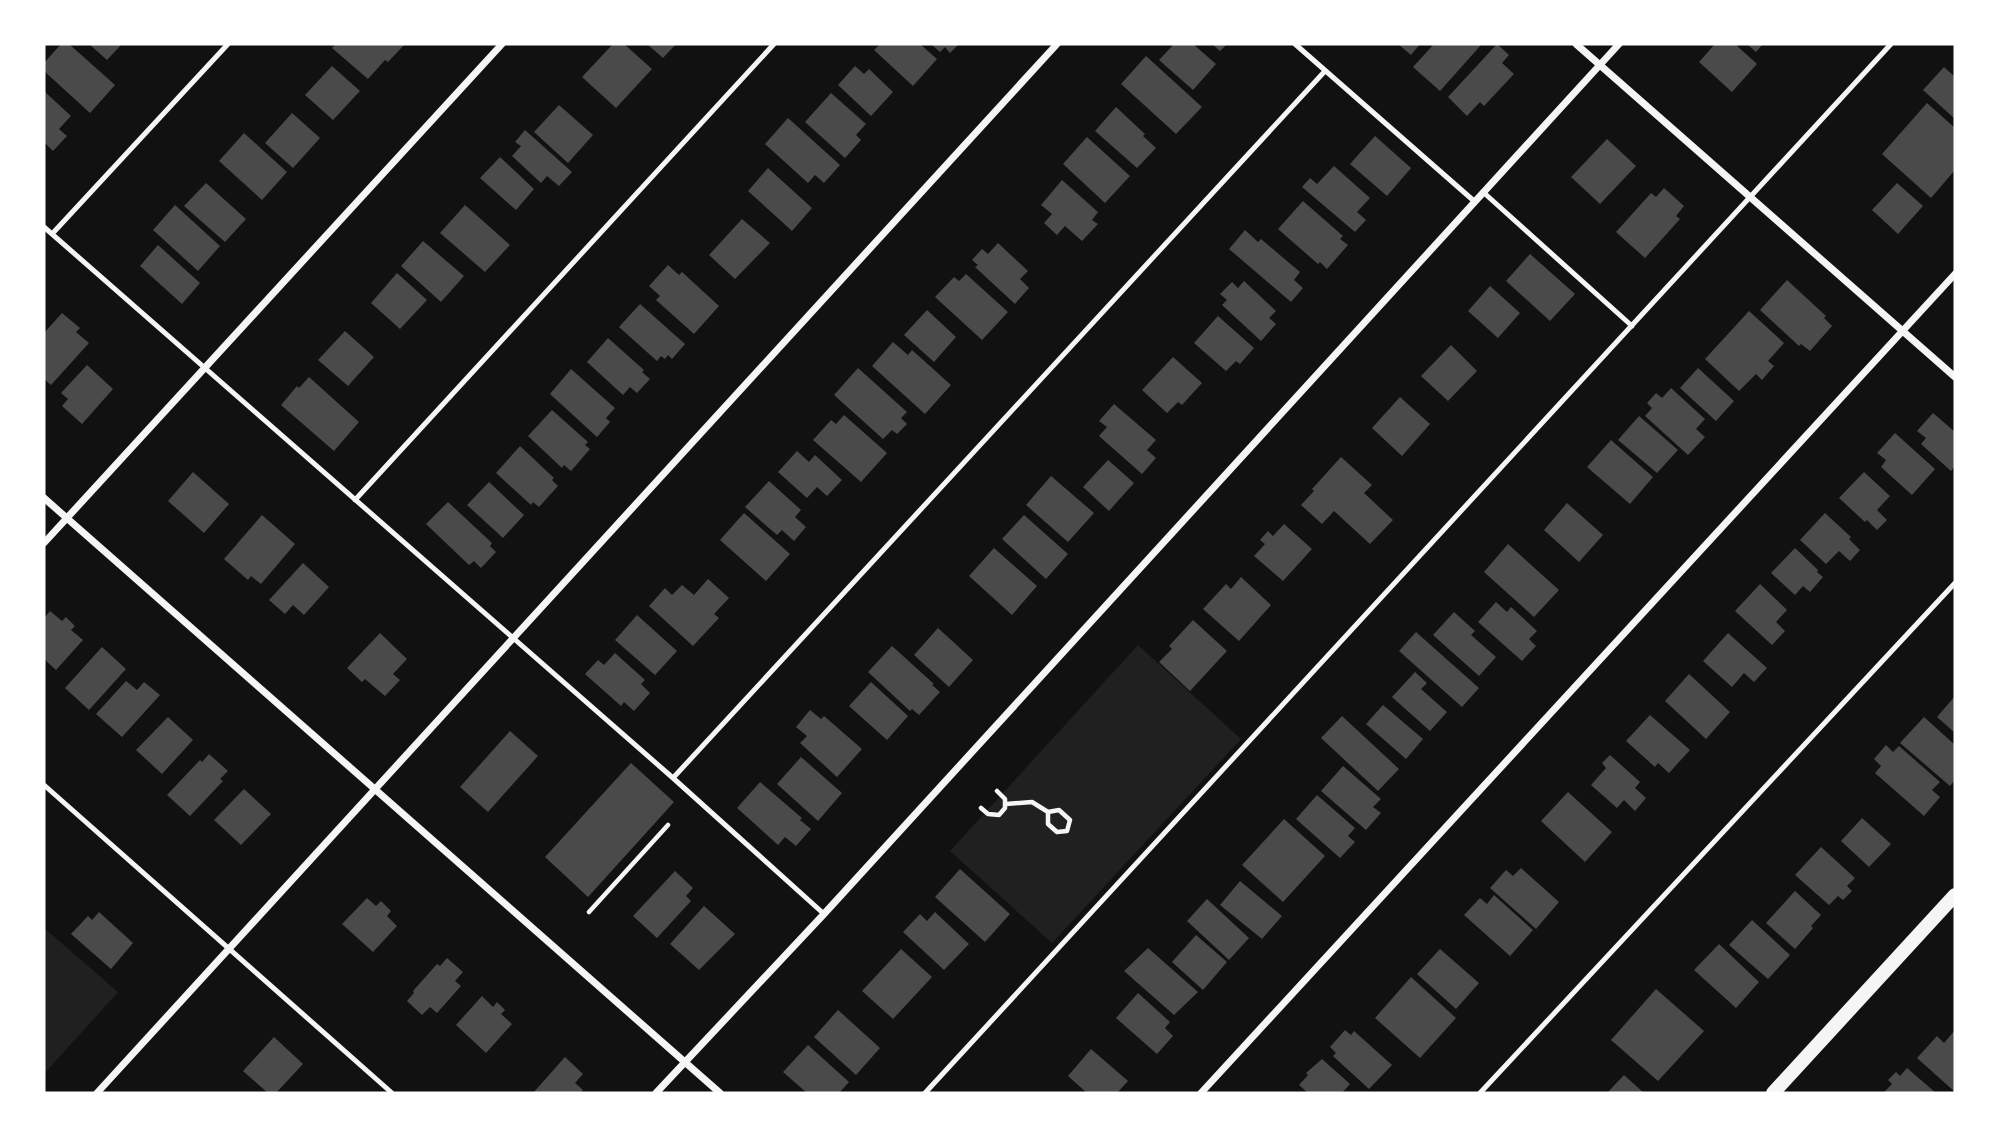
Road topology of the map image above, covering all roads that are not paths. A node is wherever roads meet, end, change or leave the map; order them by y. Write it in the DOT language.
graph roads {
  1 [pos="228,44"];
  2 [pos="502,44"];
  3 [pos="774,44"];
  4 [pos="1057,44"];
  5 [pos="1295,44"];
  6 [pos="1576,44"];
  7 [pos="1619,44"];
  8 [pos="1891,44"];
  9 [pos="1600,65"];
  10 [pos="1325,71"];
  11 [pos="1483,192"];
  12 [pos="1751,197"];
  13 [pos="1474,201"];
  14 [pos="44,227"];
  15 [pos="52,234"];
  16 [pos="1955,274"];
  17 [pos="1632,327"];
  18 [pos="1903,331"];
  19 [pos="205,368"];
  20 [pos="1955,377"];
  21 [pos="44,498"];
  22 [pos="355,500"];
  23 [pos="67,518"];
  24 [pos="44,544"];
  25 [pos="1955,583"];
  26 [pos="513,639"];
  27 [pos="673,778"];
  28 [pos="44,785"];
  29 [pos="376,790"];
  30 [pos="1955,895"];
  31 [pos="824,914"];
  32 [pos="231,948"];
  33 [pos="685,1062"];
  34 [pos="388,1092"];
  35 [pos="97,1093"];
  36 [pos="656,1093"];
  37 [pos="720,1093"];
  38 [pos="925,1093"];
  39 [pos="1201,1093"];
  40 [pos="1480,1093"];
  41 [pos="1773,1093"];
  1 -- 15 [label="lane"];
  2 -- 19 [label="street"];
  3 -- 22 [label="lane"];
  4 -- 26 [label="street"];
  5 -- 10 [label="lane"];
  6 -- 9 [label="street"];
  7 -- 9 [label="street"];
  8 -- 12 [label="lane"];
  9 -- 11 [label="street"];
  9 -- 12 [label="street"];
  10 -- 13 [label="lane"];
  10 -- 27 [label="lane"];
  11 -- 13 [label="street"];
  11 -- 17 [label="lane"];
  12 -- 17 [label="lane"];
  12 -- 18 [label="street"];
  13 -- 31 [label="street"];
  14 -- 15 [label="lane"];
  15 -- 19 [label="lane"];
  16 -- 18 [label="street"];
  17 -- 38 [label="lane"];
  18 -- 20 [label="street"];
  18 -- 39 [label="street"];
  19 -- 22 [label="lane"];
  19 -- 23 [label="street"];
  21 -- 23 [label="street"];
  22 -- 26 [label="lane"];
  23 -- 24 [label="street"];
  23 -- 29 [label="street"];
  25 -- 40 [label="lane"];
  26 -- 27 [label="lane"];
  26 -- 29 [label="street"];
  27 -- 31 [label="lane"];
  28 -- 32 [label="lane"];
  29 -- 32 [label="street"];
  29 -- 33 [label="street"];
  30 -- 41 [label="main road"];
  31 -- 33 [label="street"];
  32 -- 34 [label="lane"];
  32 -- 35 [label="street"];
  33 -- 36 [label="street"];
  33 -- 37 [label="street"];
}
